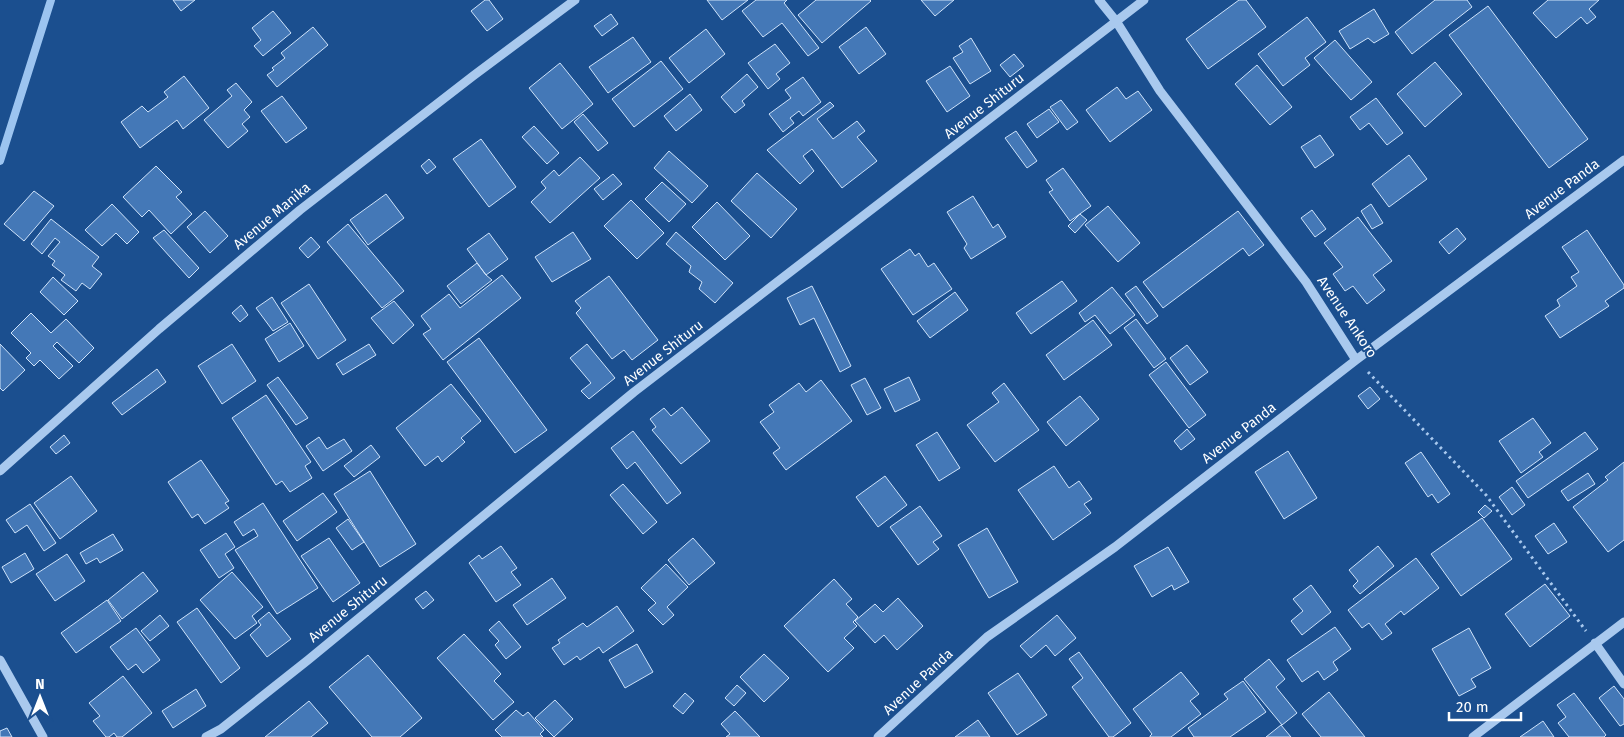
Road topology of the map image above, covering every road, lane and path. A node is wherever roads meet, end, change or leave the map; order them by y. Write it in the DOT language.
graph roads {
  1 [pos="575,0"];
  2 [pos="1099,0"];
  3 [pos="1144,0"];
  4 [pos="1116,21"];
  5 [pos="1624,160"];
  6 [pos="1356,360"];
  7 [pos="0,471"];
  8 [pos="1624,622"];
  9 [pos="1595,644"];
  10 [pos="0,660"];
  11 [pos="1624,684"];
  12 [pos="43,737"];
  13 [pos="206,737"];
  14 [pos="878,737"];
  15 [pos="1474,737"];
  1 -- 7 [label="street, Avenue Manika"];
  2 -- 4 [label="street, Avenue Ankoro"];
  3 -- 4 [label="street, Avenue Shituru"];
  4 -- 6 [label="street, Avenue Ankoro"];
  4 -- 13 [label="street, Avenue Shituru"];
  5 -- 6 [label="street, Avenue Panda"];
  6 -- 9 [label="path, Avenue Ankoro"];
  6 -- 14 [label="street, Avenue Panda"];
  8 -- 9 [label="street"];
  9 -- 11 [label="street"];
  9 -- 15 [label="street"];
  10 -- 12 [label="street"];
}
